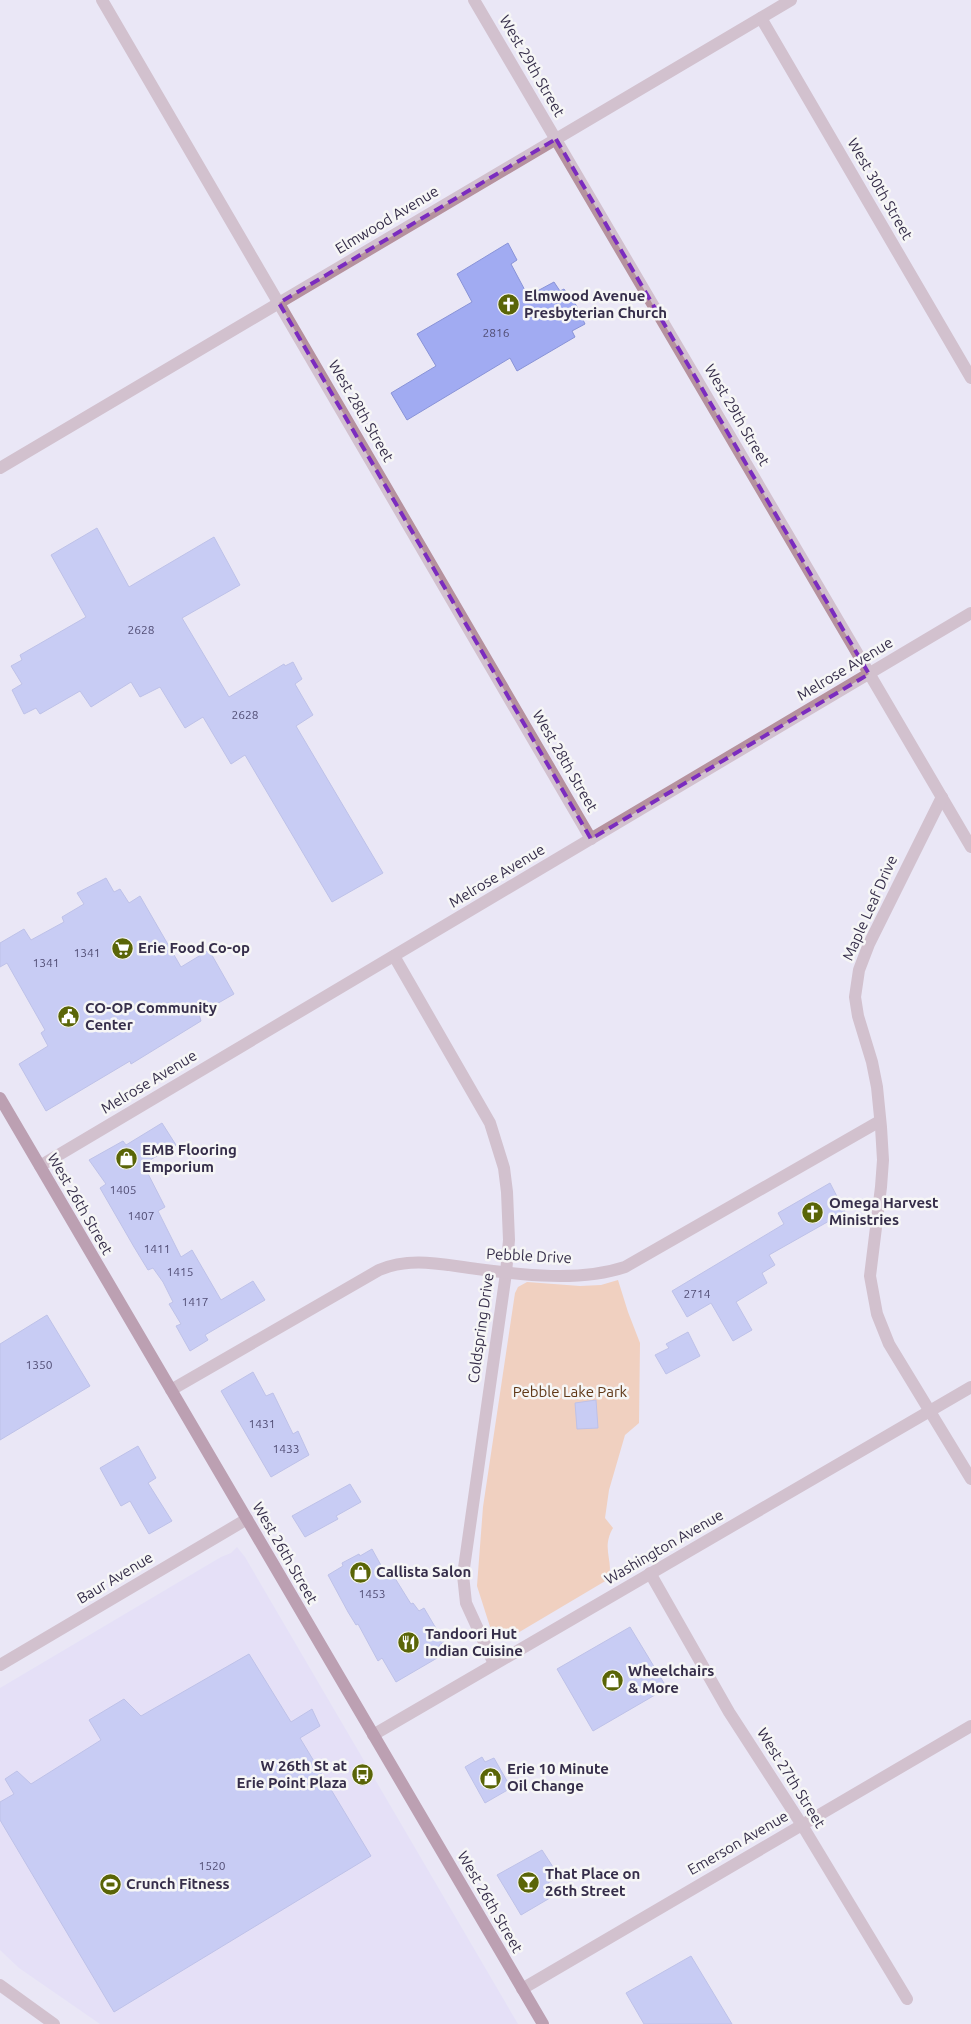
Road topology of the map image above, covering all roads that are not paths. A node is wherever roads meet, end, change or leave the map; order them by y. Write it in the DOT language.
graph roads {
  1 [pos="102,0"];
  2 [pos="474,0"];
  3 [pos="790,0"];
  4 [pos="760,18"];
  5 [pos="556,139"];
  6 [pos="279,304"];
  7 [pos="971,378"];
  8 [pos="0,467"];
  9 [pos="971,613"];
  10 [pos="869,674"];
  11 [pos="942,797"];
  12 [pos="591,839"];
  13 [pos="971,847"];
  14 [pos="394,956"];
  15 [pos="0,1098"];
  16 [pos="880,1121"];
  17 [pos="40,1166"];
  18 [pos="506,1273"];
  19 [pos="971,1387"];
  20 [pos="171,1390"];
  21 [pos="931,1411"];
  22 [pos="971,1479"];
  23 [pos="246,1519"];
  24 [pos="650,1573"];
  25 [pos="494,1664"];
  26 [pos="0,1665"];
  27 [pos="971,1726"];
  28 [pos="373,1735"];
  29 [pos="802,1825"];
  30 [pos="0,1985"];
  31 [pos="522,1989"];
  32 [pos="907,1999"];
  33 [pos="54,2024"];
  34 [pos="543,2024"];
  1 -- 6 [label="street, West 28th Street"];
  2 -- 5 [label="street, West 29th Street"];
  3 -- 4 [label="street, Elmwood Avenue"];
  4 -- 5 [label="street, Elmwood Avenue"];
  4 -- 7 [label="street, West 30th Street"];
  5 -- 6 [label="street, Elmwood Avenue"];
  5 -- 10 [label="street, West 29th Street"];
  6 -- 8 [label="street, Elmwood Avenue"];
  6 -- 12 [label="street, West 28th Street"];
  9 -- 10 [label="street, Melrose Avenue"];
  10 -- 11 [label="street, West 29th Street"];
  10 -- 12 [label="street, Melrose Avenue"];
  11 -- 13 [label="street, West 29th Street"];
  11 -- 16 [label="street, Maple Leaf Drive"];
  12 -- 14 [label="street, Melrose Avenue"];
  14 -- 17 [label="street, Melrose Avenue"];
  14 -- 18 [label="street, Coldspring Drive"];
  15 -- 17 [label="main road, West 26th Street"];
  16 -- 18 [label="street, Pebble Drive"];
  16 -- 21 [label="street, Maple Leaf Drive"];
  17 -- 20 [label="main road, West 26th Street"];
  18 -- 20 [label="street, Pebble Drive"];
  18 -- 25 [label="street, Coldspring Drive"];
  19 -- 21 [label="street, Washington Avenue"];
  20 -- 23 [label="main road, West 26th Street"];
  21 -- 22 [label="street"];
  21 -- 24 [label="street, Washington Avenue"];
  23 -- 26 [label="street, Baur Avenue"];
  23 -- 28 [label="main road, West 26th Street"];
  24 -- 25 [label="street, Washington Avenue"];
  24 -- 29 [label="street, West 27th Street"];
  25 -- 28 [label="street, Washington Avenue"];
  27 -- 29 [label="street, Emerson Avenue"];
  28 -- 31 [label="main road, West 26th Street"];
  29 -- 31 [label="street, Emerson Avenue"];
  29 -- 32 [label="street, West 27th Street"];
  30 -- 33 [label="street"];
  31 -- 34 [label="main road, West 26th Street"];
}
